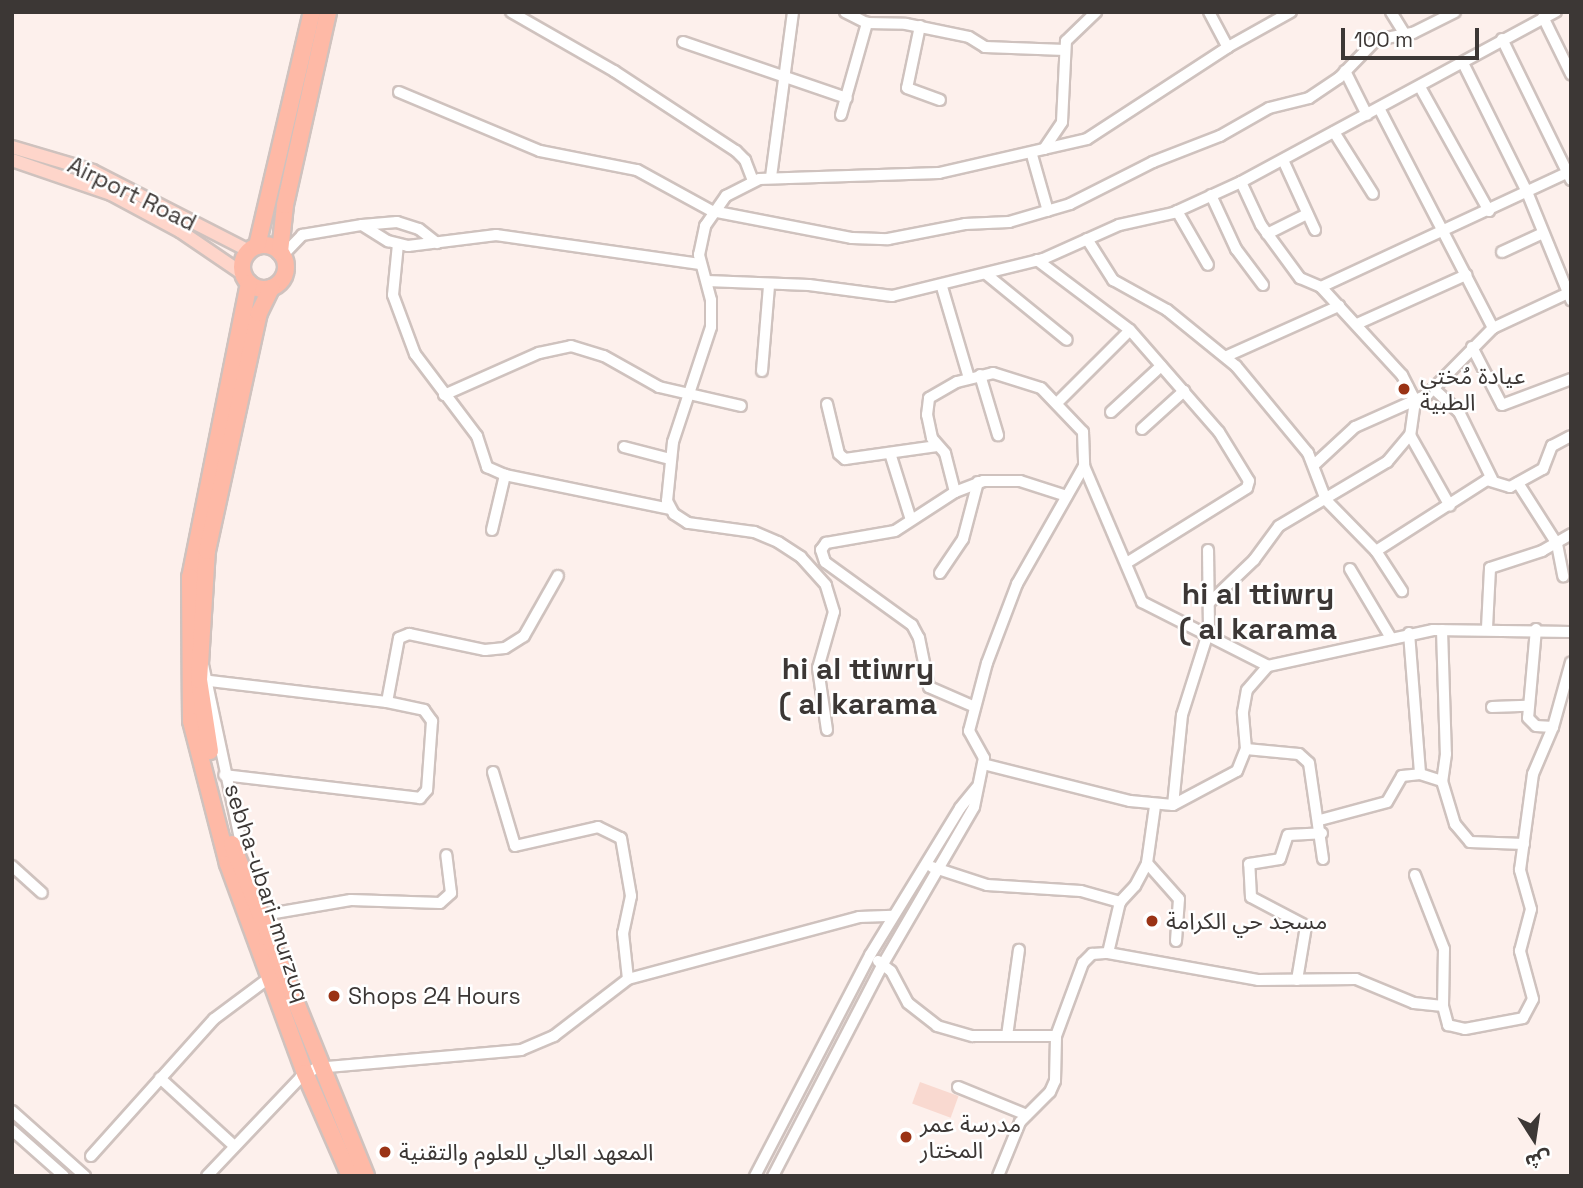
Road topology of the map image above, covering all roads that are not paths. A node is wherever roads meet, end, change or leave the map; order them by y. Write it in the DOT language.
graph roads {
  1 [pos="312,12"];
  2 [pos="328,12"];
  3 [pos="511,12"];
  4 [pos="793,12"];
  5 [pos="845,12"];
  6 [pos="1096,12"];
  7 [pos="1209,12"];
  8 [pos="1291,12"];
  9 [pos="1391,12"];
  10 [pos="1454,12"];
  11 [pos="1556,12"];
  12 [pos="1543,18"];
  13 [pos="867,23"];
  14 [pos="920,26"];
  15 [pos="1405,34"];
  16 [pos="1502,39"];
  17 [pos="682,42"];
  18 [pos="1228,47"];
  19 [pos="1065,50"];
  20 [pos="1463,64"];
  21 [pos="1345,71"];
  22 [pos="1571,74"];
  23 [pos="787,81"];
  24 [pos="1420,87"];
  25 [pos="398,92"];
  26 [pos="847,98"];
  27 [pos="940,100"];
  28 [pos="1379,108"];
  29 [pos="1367,114"];
  30 [pos="841,115"];
  31 [pos="1334,132"];
  32 [pos="12,147"];
  33 [pos="1044,149"];
  34 [pos="1032,155"];
  35 [pos="12,160"];
  36 [pos="1283,160"];
  37 [pos="1570,174"];
  38 [pos="771,177"];
  39 [pos="753,181"];
  40 [pos="1241,182"];
  41 [pos="1527,191"];
  42 [pos="1373,194"];
  43 [pos="1211,195"];
  44 [pos="712,211"];
  45 [pos="1048,211"];
  46 [pos="1177,211"];
  47 [pos="1489,211"];
  48 [pos="1307,214"];
  49 [pos="362,225"];
  50 [pos="1315,230"];
  51 [pos="1445,231"];
  52 [pos="1543,233"];
  53 [pos="1267,234"];
  54 [pos="1087,239"];
  55 [pos="437,243"];
  56 [pos="398,244"];
  57 [pos="253,248"];
  58 [pos="1502,251"];
  59 [pos="282,254"];
  60 [pos="1037,260"];
  61 [pos="700,264"];
  62 [pos="1208,265"];
  63 [pos="986,274"];
  64 [pos="1466,275"];
  65 [pos="246,278"];
  66 [pos="707,281"];
  67 [pos="1263,285"];
  68 [pos="769,286"];
  69 [pos="942,287"];
  70 [pos="1321,287"];
  71 [pos="271,288"];
  72 [pos="1569,297"];
  73 [pos="1339,306"];
  74 [pos="1357,324"];
  75 [pos="1493,328"];
  76 [pos="1130,330"];
  77 [pos="1067,340"];
  78 [pos="1472,347"];
  79 [pos="1227,356"];
  80 [pos="1161,366"];
  81 [pos="762,371"];
  82 [pos="974,377"];
  83 [pos="1571,379"];
  84 [pos="1434,389"];
  85 [pos="1184,391"];
  86 [pos="444,395"];
  87 [pos="689,395"];
  88 [pos="1415,401"];
  89 [pos="1057,402"];
  90 [pos="827,404"];
  91 [pos="741,406"];
  92 [pos="1111,412"];
  93 [pos="1142,429"];
  94 [pos="998,435"];
  95 [pos="1410,435"];
  96 [pos="1571,436"];
  97 [pos="937,446"];
  98 [pos="624,447"];
  99 [pos="890,453"];
  100 [pos="670,459"];
  101 [pos="1314,465"];
  102 [pos="1084,466"];
  103 [pos="505,475"];
  104 [pos="1492,479"];
  105 [pos="978,482"];
  106 [pos="1518,484"];
  107 [pos="955,492"];
  108 [pos="1067,496"];
  109 [pos="1326,500"];
  110 [pos="1450,506"];
  111 [pos="670,509"];
  112 [pos="911,520"];
  113 [pos="492,530"];
  114 [pos="1571,534"];
  115 [pos="1556,544"];
  116 [pos="1208,550"];
  117 [pos="1376,551"];
  118 [pos="1128,562"];
  119 [pos="1350,569"];
  120 [pos="940,573"];
  121 [pos="558,576"];
  122 [pos="1563,576"];
  123 [pos="1402,591"];
  124 [pos="1210,602"];
  125 [pos="1487,628"];
  126 [pos="1536,629"];
  127 [pos="1442,630"];
  128 [pos="1571,632"];
  129 [pos="1409,633"];
  130 [pos="1207,638"];
  131 [pos="1391,638"];
  132 [pos="200,657"];
  133 [pos="1571,662"];
  134 [pos="1268,666"];
  135 [pos="210,681"];
  136 [pos="387,702"];
  137 [pos="1527,706"];
  138 [pos="975,707"];
  139 [pos="1492,707"];
  140 [pos="1553,727"];
  141 [pos="827,730"];
  142 [pos="1247,749"];
  143 [pos="983,764"];
  144 [pos="492,772"];
  145 [pos="1420,774"];
  146 [pos="223,775"];
  147 [pos="1442,781"];
  148 [pos="976,788"];
  149 [pos="1173,805"];
  150 [pos="1156,806"];
  151 [pos="1320,820"];
  152 [pos="1322,833"];
  153 [pos="1524,844"];
  154 [pos="446,855"];
  155 [pos="237,858"];
  156 [pos="1323,859"];
  157 [pos="1147,863"];
  158 [pos="924,864"];
  159 [pos="12,866"];
  160 [pos="938,869"];
  161 [pos="1415,875"];
  162 [pos="42,893"];
  163 [pos="1120,902"];
  164 [pos="262,915"];
  165 [pos="893,916"];
  166 [pos="1175,941"];
  167 [pos="1019,950"];
  168 [pos="1108,953"];
  169 [pos="870,956"];
  170 [pos="883,964"];
  171 [pos="269,978"];
  172 [pos="628,979"];
  173 [pos="1297,981"];
  174 [pos="1443,1006"];
  175 [pos="1056,1035"];
  176 [pos="1007,1036"];
  177 [pos="321,1067"];
  178 [pos="305,1073"];
  179 [pos="160,1078"];
  180 [pos="958,1087"];
  181 [pos="12,1111"];
  182 [pos="1027,1115"];
  183 [pos="12,1130"];
  184 [pos="38,1134"];
  185 [pos="28,1144"];
  186 [pos="233,1145"];
  187 [pos="91,1156"];
  188 [pos="212,1174"];
  189 [pos="64,1176"];
  190 [pos="85,1176"];
  191 [pos="350,1176"];
  192 [pos="366,1176"];
  193 [pos="755,1176"];
  194 [pos="773,1176"];
  195 [pos="999,1176"];
  1 -- 57 [label="highway"];
  2 -- 59 [label="highway"];
  3 -- 39 [label="street"];
  4 -- 23 [label="street"];
  5 -- 13 [label="street"];
  6 -- 19 [label="street"];
  7 -- 18 [label="street"];
  8 -- 18 [label="street"];
  9 -- 15 [label="street"];
  10 -- 15 [label="street"];
  11 -- 12 [label="street"];
  12 -- 16 [label="street"];
  12 -- 22 [label="street"];
  13 -- 14 [label="street"];
  13 -- 26 [label="street"];
  14 -- 19 [label="street"];
  14 -- 27 [label="street"];
  15 -- 21 [label="street"];
  16 -- 20 [label="street"];
  16 -- 37 [label="street"];
  17 -- 23 [label="street"];
  18 -- 33 [label="street"];
  19 -- 33 [label="street"];
  20 -- 24 [label="street"];
  20 -- 41 [label="street"];
  21 -- 29 [label="street"];
  21 -- 45 [label="street"];
  23 -- 26 [label="street"];
  23 -- 38 [label="street"];
  24 -- 28 [label="street"];
  24 -- 47 [label="street"];
  25 -- 44 [label="street"];
  26 -- 30 [label="street"];
  28 -- 29 [label="street"];
  28 -- 51 [label="street"];
  29 -- 31 [label="street"];
  31 -- 36 [label="street"];
  31 -- 42 [label="street"];
  32 -- 57 [label="main road, Airport Road"];
  33 -- 34 [label="street"];
  34 -- 38 [label="street"];
  34 -- 45 [label="street"];
  35 -- 65 [label="main road, Airport Road"];
  36 -- 40 [label="street"];
  36 -- 48 [label="street"];
  37 -- 41 [label="street"];
  38 -- 39 [label="street"];
  39 -- 44 [label="street"];
  40 -- 43 [label="street"];
  40 -- 53 [label="street"];
  41 -- 47 [label="street"];
  41 -- 52 [label="street"];
  43 -- 46 [label="street"];
  43 -- 67 [label="street"];
  44 -- 45 [label="street"];
  44 -- 61 [label="street"];
  46 -- 54 [label="street"];
  46 -- 62 [label="street"];
  47 -- 51 [label="street"];
  48 -- 50 [label="street"];
  48 -- 53 [label="street"];
  49 -- 55 [label="street"];
  49 -- 56 [label="street"];
  49 -- 59 [label="street"];
  51 -- 64 [label="street"];
  51 -- 70 [label="street"];
  52 -- 58 [label="street"];
  52 -- 72 [label="street"];
  53 -- 70 [label="street"];
  54 -- 60 [label="street"];
  54 -- 79 [label="street"];
  55 -- 56 [label="street"];
  55 -- 61 [label="street"];
  56 -- 86 [label="street"];
  57 -- 59 [label="highway"];
  57 -- 65 [label="highway"];
  59 -- 71 [label="highway"];
  60 -- 63 [label="street"];
  60 -- 76 [label="street"];
  61 -- 66 [label="street"];
  63 -- 69 [label="street"];
  63 -- 77 [label="street"];
  64 -- 74 [label="street"];
  64 -- 75 [label="street"];
  65 -- 71 [label="highway"];
  65 -- 171 [label="highway, sebha-ubari-murzuq"];
  66 -- 68 [label="street"];
  66 -- 87 [label="street"];
  68 -- 69 [label="street"];
  68 -- 81 [label="street"];
  69 -- 82 [label="street"];
  70 -- 73 [label="street"];
  71 -- 132 [label="highway, sebha-ubari-murzuq"];
  72 -- 75 [label="street"];
  73 -- 74 [label="street"];
  73 -- 79 [label="street"];
  74 -- 88 [label="street"];
  75 -- 78 [label="street"];
  76 -- 80 [label="street"];
  76 -- 89 [label="street"];
  78 -- 83 [label="street"];
  78 -- 84 [label="street"];
  79 -- 101 [label="street"];
  80 -- 85 [label="street"];
  80 -- 92 [label="street"];
  82 -- 89 [label="street"];
  82 -- 94 [label="street"];
  82 -- 97 [label="street"];
  84 -- 88 [label="street"];
  84 -- 104 [label="street"];
  85 -- 93 [label="street"];
  85 -- 118 [label="street"];
  86 -- 87 [label="street"];
  86 -- 103 [label="street"];
  87 -- 91 [label="street"];
  87 -- 100 [label="street"];
  88 -- 95 [label="street"];
  88 -- 101 [label="street"];
  89 -- 102 [label="street"];
  90 -- 99 [label="street"];
  95 -- 109 [label="street"];
  95 -- 110 [label="street"];
  96 -- 106 [label="street"];
  97 -- 99 [label="street"];
  97 -- 107 [label="street"];
  98 -- 100 [label="street"];
  99 -- 112 [label="street"];
  100 -- 111 [label="street"];
  101 -- 109 [label="street"];
  102 -- 108 [label="street"];
  102 -- 118 [label="street"];
  103 -- 111 [label="street"];
  103 -- 113 [label="street"];
  104 -- 106 [label="street"];
  104 -- 110 [label="street"];
  105 -- 107 [label="street"];
  105 -- 108 [label="street"];
  105 -- 120 [label="street"];
  106 -- 115 [label="street"];
  107 -- 112 [label="street"];
  108 -- 138 [label="street"];
  109 -- 117 [label="street"];
  109 -- 124 [label="street"];
  110 -- 117 [label="street"];
  111 -- 141 [label="street"];
  112 -- 138 [label="street"];
  114 -- 115 [label="street"];
  115 -- 122 [label="street"];
  115 -- 125 [label="street"];
  116 -- 124 [label="street"];
  117 -- 123 [label="street"];
  118 -- 130 [label="street"];
  119 -- 131 [label="street"];
  121 -- 136 [label="street"];
  124 -- 130 [label="street"];
  125 -- 126 [label="street"];
  125 -- 127 [label="street"];
  126 -- 128 [label="street"];
  126 -- 137 [label="street"];
  127 -- 129 [label="street"];
  127 -- 147 [label="street"];
  129 -- 131 [label="street"];
  129 -- 145 [label="street"];
  130 -- 134 [label="street"];
  130 -- 149 [label="street"];
  131 -- 134 [label="street"];
  132 -- 135 [label="street"];
  132 -- 155 [label="highway, sebha-ubari-murzuq"];
  133 -- 140 [label="street"];
  134 -- 142 [label="street"];
  135 -- 136 [label="street"];
  135 -- 146 [label="street"];
  136 -- 146 [label="street"];
  137 -- 139 [label="street"];
  137 -- 140 [label="street"];
  138 -- 143 [label="street"];
  140 -- 153 [label="street"];
  142 -- 149 [label="street"];
  142 -- 151 [label="street"];
  143 -- 148 [label="street"];
  143 -- 150 [label="street"];
  144 -- 172 [label="street"];
  145 -- 147 [label="street"];
  145 -- 151 [label="street"];
  146 -- 155 [label="street"];
  147 -- 153 [label="street"];
  148 -- 158 [label="street"];
  148 -- 160 [label="street"];
  149 -- 150 [label="street"];
  150 -- 157 [label="street"];
  151 -- 152 [label="street"];
  152 -- 156 [label="street"];
  152 -- 173 [label="street"];
  153 -- 174 [label="street"];
  154 -- 164 [label="street"];
  155 -- 164 [label="highway, sebha-ubari-murzuq"];
  157 -- 163 [label="street"];
  157 -- 166 [label="street"];
  158 -- 160 [label="street"];
  158 -- 165 [label="street"];
  159 -- 162 [label="street"];
  160 -- 163 [label="street"];
  160 -- 170 [label="street"];
  161 -- 174 [label="street"];
  163 -- 168 [label="street"];
  164 -- 177 [label="highway, sebha-ubari-murzuq"];
  165 -- 169 [label="street"];
  165 -- 172 [label="street"];
  167 -- 176 [label="street"];
  168 -- 173 [label="street"];
  168 -- 175 [label="street"];
  169 -- 170 [label="street"];
  169 -- 193 [label="street"];
  170 -- 176 [label="street"];
  170 -- 194 [label="street"];
  171 -- 178 [label="highway, sebha-ubari-murzuq"];
  171 -- 179 [label="street"];
  172 -- 177 [label="street"];
  173 -- 174 [label="street"];
  175 -- 176 [label="street"];
  175 -- 182 [label="street"];
  177 -- 178 [label="street"];
  177 -- 192 [label="highway, sebha-ubari-murzuq"];
  178 -- 186 [label="street"];
  178 -- 191 [label="highway, sebha-ubari-murzuq"];
  179 -- 186 [label="street"];
  179 -- 187 [label="street"];
  180 -- 182 [label="street"];
  181 -- 184 [label="street"];
  182 -- 195 [label="street"];
  183 -- 185 [label="street"];
  184 -- 185 [label="street"];
  184 -- 190 [label="street"];
  185 -- 189 [label="street"];
  186 -- 188 [label="street"];
}
